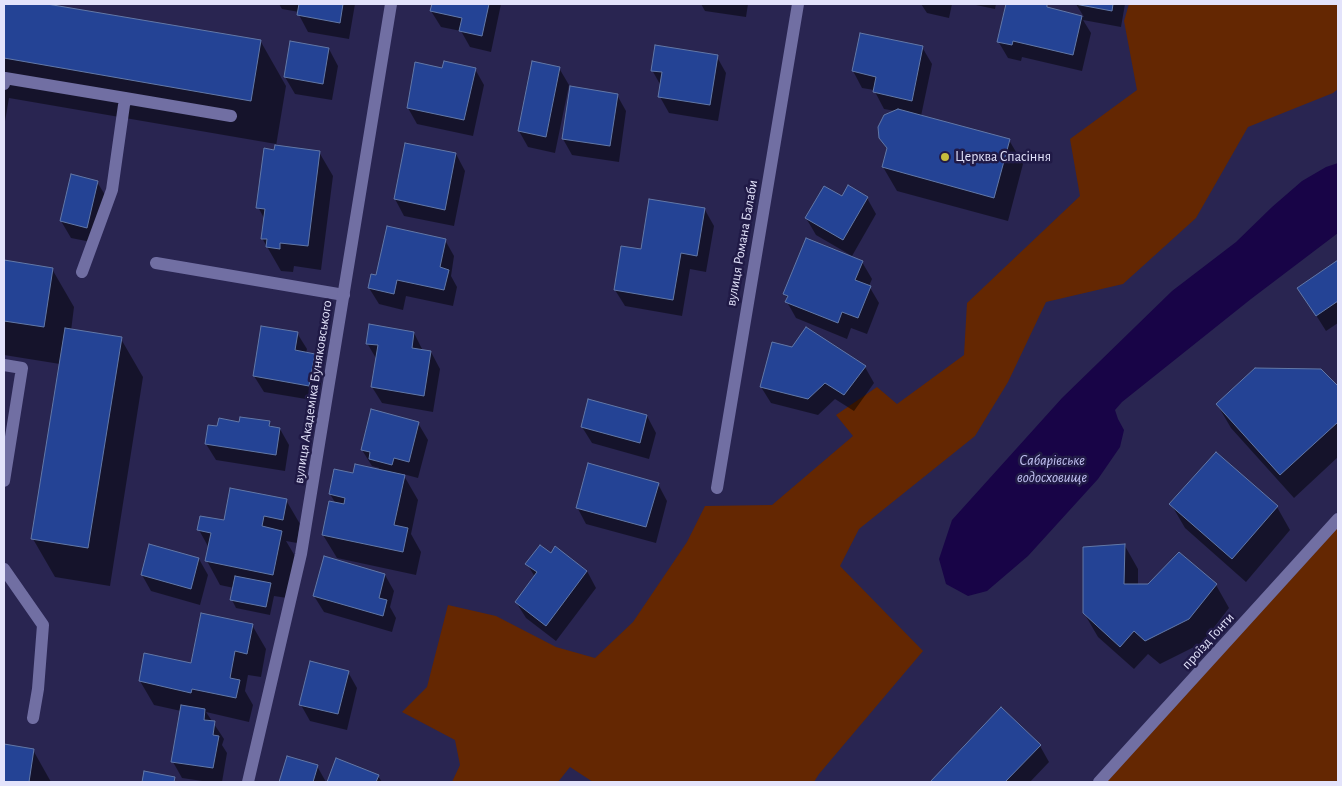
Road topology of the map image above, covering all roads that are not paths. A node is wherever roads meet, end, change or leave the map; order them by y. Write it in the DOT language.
graph roads {
  1 [pos="391,4"];
  2 [pos="798,4"];
  3 [pos="4,84"];
  4 [pos="125,98"];
  5 [pos="231,116"];
  6 [pos="156,263"];
  7 [pos="82,272"];
  8 [pos="344,295"];
  9 [pos="4,365"];
  10 [pos="4,481"];
  11 [pos="717,488"];
  12 [pos="1338,519"];
  13 [pos="4,569"];
  14 [pos="33,718"];
  15 [pos="248,782"];
  16 [pos="1099,782"];
  1 -- 8 [label="street, вулиця Академіка Буняковського"];
  2 -- 11 [label="street, вулиця Романа Балаби"];
  3 -- 4 [label="street"];
  4 -- 5 [label="street"];
  4 -- 7 [label="street"];
  6 -- 8 [label="street"];
  8 -- 15 [label="street, вулиця Академіка Буняковського"];
  9 -- 10 [label="street"];
  12 -- 16 [label="street, проїзд Гонти"];
  13 -- 14 [label="street"];
}
